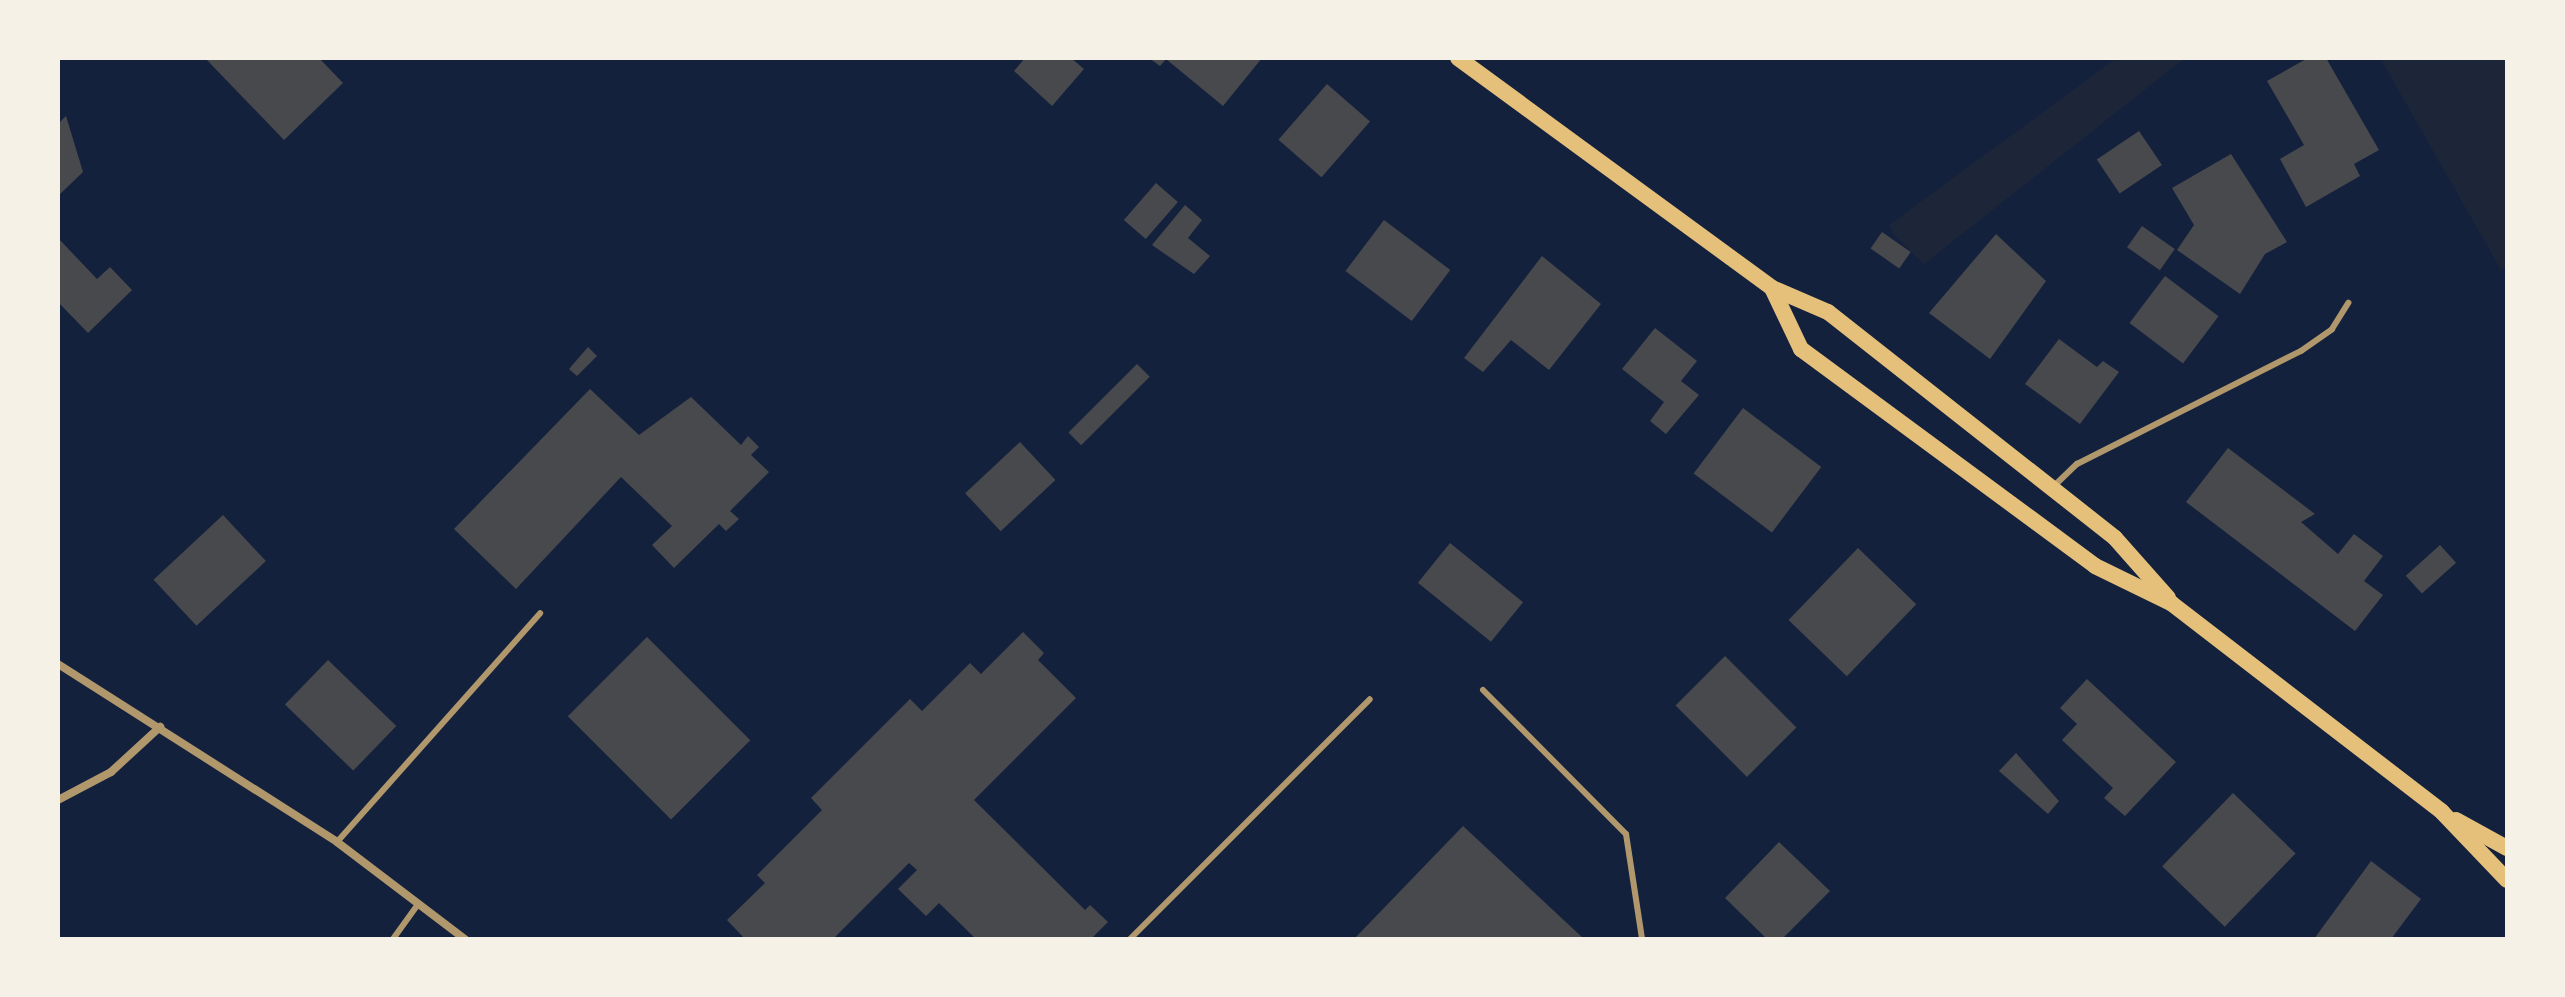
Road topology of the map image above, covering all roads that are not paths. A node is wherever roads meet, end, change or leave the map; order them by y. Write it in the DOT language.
graph roads {
  1 [pos="1458,58"];
  2 [pos="1772,288"];
  3 [pos="2348,303"];
  4 [pos="2051,488"];
  5 [pos="2171,603"];
  6 [pos="540,613"];
  7 [pos="58,664"];
  8 [pos="1483,690"];
  9 [pos="1370,699"];
  10 [pos="160,727"];
  11 [pos="58,800"];
  12 [pos="2442,812"];
  13 [pos="337,842"];
  14 [pos="2507,848"];
  15 [pos="2507,880"];
  16 [pos="419,903"];
  17 [pos="393,939"];
  18 [pos="465,939"];
  19 [pos="1130,939"];
  20 [pos="1642,939"];
  1 -- 2 [label="main road"];
  2 -- 4 [label="main road"];
  2 -- 5 [label="main road"];
  3 -- 4 [label="lane"];
  4 -- 5 [label="main road"];
  5 -- 12 [label="main road"];
  6 -- 13 [label="lane"];
  7 -- 10 [label="street"];
  8 -- 20 [label="lane"];
  9 -- 19 [label="lane"];
  10 -- 11 [label="street"];
  10 -- 13 [label="street"];
  12 -- 14 [label="main road"];
  12 -- 15 [label="main road"];
  13 -- 16 [label="street"];
  16 -- 17 [label="lane"];
  16 -- 18 [label="street"];
}
